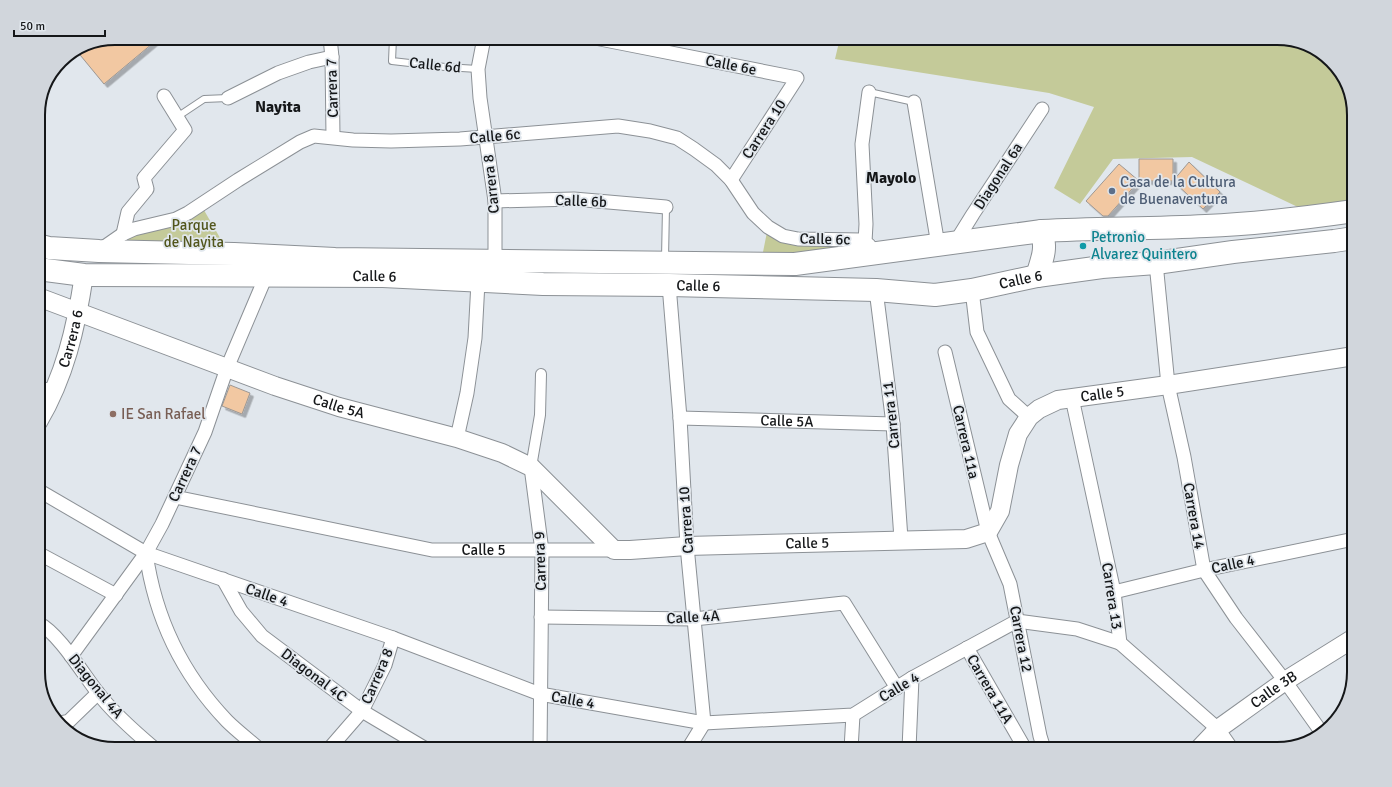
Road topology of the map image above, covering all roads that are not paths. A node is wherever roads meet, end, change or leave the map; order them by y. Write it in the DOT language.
graph roads {
  1 [pos="331,45"];
  2 [pos="393,45"];
  3 [pos="483,45"];
  4 [pos="630,45"];
  5 [pos="332,57"];
  6 [pos="478,69"];
  7 [pos="797,78"];
  8 [pos="869,92"];
  9 [pos="164,96"];
  10 [pos="228,98"];
  11 [pos="914,102"];
  12 [pos="1042,109"];
  13 [pos="177,117"];
  14 [pos="333,137"];
  15 [pos="486,137"];
  16 [pos="731,180"];
  17 [pos="494,201"];
  18 [pos="666,207"];
  19 [pos="1347,212"];
  20 [pos="1042,231"];
  21 [pos="123,234"];
  22 [pos="1347,239"];
  23 [pos="947,244"];
  24 [pos="45,247"];
  25 [pos="869,248"];
  26 [pos="99,251"];
  27 [pos="495,260"];
  28 [pos="665,263"];
  29 [pos="1156,263"];
  30 [pos="45,270"];
  31 [pos="84,275"];
  32 [pos="266,276"];
  33 [pos="1037,276"];
  34 [pos="478,282"];
  35 [pos="669,285"];
  36 [pos="876,290"];
  37 [pos="972,290"];
  38 [pos="45,300"];
  39 [pos="79,312"];
  40 [pos="945,352"];
  41 [pos="1347,357"];
  42 [pos="227,368"];
  43 [pos="541,374"];
  44 [pos="1168,385"];
  45 [pos="47,390"];
  46 [pos="1072,398"];
  47 [pos="1029,416"];
  48 [pos="680,418"];
  49 [pos="893,424"];
  50 [pos="458,438"];
  51 [pos="531,467"];
  52 [pos="45,494"];
  53 [pos="175,497"];
  54 [pos="988,532"];
  55 [pos="901,540"];
  56 [pos="1347,540"];
  57 [pos="687,546"];
  58 [pos="614,550"];
  59 [pos="542,551"];
  60 [pos="146,553"];
  61 [pos="45,557"];
  62 [pos="1204,570"];
  63 [pos="223,579"];
  64 [pos="1114,592"];
  65 [pos="116,596"];
  66 [pos="541,617"];
  67 [pos="694,619"];
  68 [pos="1017,621"];
  69 [pos="45,626"];
  70 [pos="393,638"];
  71 [pos="1347,642"];
  72 [pos="1120,643"];
  73 [pos="966,648"];
  74 [pos="71,656"];
  75 [pos="912,678"];
  76 [pos="1285,681"];
  77 [pos="897,688"];
  78 [pos="98,693"];
  79 [pos="540,694"];
  80 [pos="362,711"];
  81 [pos="853,716"];
  82 [pos="66,722"];
  83 [pos="704,723"];
  84 [pos="1319,728"];
  85 [pos="1218,729"];
  86 [pos="146,742"];
  87 [pos="251,742"];
  88 [pos="336,742"];
  89 [pos="414,742"];
  90 [pos="540,742"];
  91 [pos="692,742"];
  92 [pos="851,742"];
  93 [pos="909,742"];
  94 [pos="1021,742"];
  95 [pos="1042,742"];
  96 [pos="1206,742"];
  97 [pos="1227,742"];
  1 -- 5 [label="street, Carrera 7"];
  2 -- 6 [label="lane, Calle 6d"];
  3 -- 6 [label="street, Carrera 8"];
  4 -- 7 [label="street, Calle 6e"];
  5 -- 10 [label="street"];
  5 -- 14 [label="street, Carrera 7"];
  6 -- 15 [label="street, Carrera 8"];
  7 -- 16 [label="street, Carrera 10"];
  8 -- 11 [label="lane"];
  8 -- 25 [label="street"];
  9 -- 13 [label="street"];
  10 -- 13 [label="lane"];
  11 -- 23 [label="street"];
  12 -- 23 [label="street, Diagonal 6a"];
  13 -- 21 [label="street"];
  14 -- 15 [label="street, Calle 6c"];
  14 -- 21 [label="street, Calle 6c"];
  15 -- 16 [label="street, Calle 6c"];
  15 -- 17 [label="street, Carrera 8"];
  16 -- 25 [label="street, Calle 6c"];
  17 -- 18 [label="street, Calle 6b"];
  17 -- 27 [label="street, Carrera 8"];
  18 -- 28 [label="lane"];
  19 -- 20 [label="highway, Calle 6"];
  20 -- 23 [label="highway, Calle 6"];
  20 -- 33 [label="highway"];
  21 -- 26 [label="street, Calle 6c"];
  22 -- 29 [label="highway, Calle 6"];
  23 -- 25 [label="highway, Calle 6"];
  24 -- 26 [label="highway, Calle 6"];
  25 -- 28 [label="highway, Calle 6"];
  25 -- 36 [label="highway"];
  26 -- 27 [label="highway, Calle 6"];
  27 -- 28 [label="highway, Calle 6"];
  29 -- 33 [label="highway, Calle 6"];
  29 -- 44 [label="street, Carrera 14"];
  30 -- 31 [label="highway, Calle 6"];
  31 -- 32 [label="highway, Calle 6"];
  31 -- 39 [label="main road, Carrera 6"];
  32 -- 34 [label="highway, Calle 6"];
  32 -- 42 [label="street, Carrera 7"];
  33 -- 37 [label="highway, Calle 6"];
  34 -- 35 [label="highway, Calle 6"];
  34 -- 50 [label="street"];
  35 -- 36 [label="highway, Calle 6"];
  35 -- 48 [label="street, Carrera 10"];
  36 -- 37 [label="highway, Calle 6"];
  36 -- 49 [label="street, Carrera 11"];
  37 -- 47 [label="street"];
  38 -- 39 [label="main road, Calle 5A"];
  39 -- 42 [label="main road, Calle 5A"];
  39 -- 45 [label="main road, Carrera 6"];
  40 -- 54 [label="street, Carrera 11a"];
  41 -- 44 [label="main road, Calle 5"];
  42 -- 50 [label="main road, Calle 5A"];
  42 -- 53 [label="street, Carrera 7"];
  43 -- 51 [label="street, Carrera 9"];
  44 -- 46 [label="main road, Calle 5"];
  44 -- 62 [label="street, Carrera 14"];
  46 -- 47 [label="main road, Calle 5"];
  46 -- 64 [label="street, Carrera 13"];
  47 -- 54 [label="main road, Calle 5"];
  48 -- 49 [label="street, Calle 5A"];
  48 -- 57 [label="street, Carrera 10"];
  49 -- 55 [label="street, Carrera 11"];
  50 -- 51 [label="main road, Calle 5A"];
  51 -- 58 [label="main road, Calle 5A"];
  51 -- 59 [label="street, Carrera 9"];
  52 -- 60 [label="street, Calle 4"];
  53 -- 59 [label="street, Calle 5"];
  53 -- 60 [label="street, Carrera 7"];
  54 -- 55 [label="main road, Calle 5"];
  54 -- 68 [label="street, Carrera 12"];
  55 -- 57 [label="main road, Calle 5"];
  56 -- 62 [label="street, Calle 4"];
  57 -- 58 [label="main road, Calle 5"];
  57 -- 67 [label="street, Carrera 10"];
  58 -- 59 [label="street, Calle 5"];
  59 -- 66 [label="street, Carrera 9"];
  60 -- 63 [label="street, Calle 4"];
  60 -- 65 [label="street, Carrera 7"];
  60 -- 87 [label="street"];
  61 -- 65 [label="street"];
  62 -- 64 [label="street, Calle 4"];
  62 -- 76 [label="street, Carrera 14"];
  63 -- 70 [label="street, Calle 4"];
  63 -- 80 [label="street, Diagonal 4C"];
  64 -- 72 [label="street, Carrera 13"];
  65 -- 74 [label="street, Carrera 7"];
  66 -- 67 [label="street, Calle 4A"];
  66 -- 79 [label="street, Carrera 9"];
  67 -- 77 [label="street, Calle 4A"];
  67 -- 83 [label="street, Carrera 10"];
  68 -- 72 [label="street"];
  68 -- 73 [label="street, Calle 4"];
  68 -- 95 [label="street, Carrera 12"];
  69 -- 74 [label="street, Diagonal 4A"];
  70 -- 79 [label="street, Calle 4"];
  70 -- 80 [label="street, Carrera 8"];
  71 -- 76 [label="main road, Calle 3B"];
  72 -- 85 [label="street, Carrera 13"];
  73 -- 75 [label="street, Calle 4"];
  73 -- 94 [label="street, Carrera 11A"];
  74 -- 78 [label="street, Diagonal 4A"];
  75 -- 77 [label="street, Calle 4"];
  75 -- 93 [label="street"];
  76 -- 84 [label="street, Carrera 14"];
  76 -- 85 [label="main road, Calle 3B"];
  77 -- 81 [label="street, Calle 4"];
  78 -- 82 [label="street"];
  78 -- 86 [label="street, Diagonal 4A"];
  79 -- 83 [label="street, Calle 4"];
  79 -- 90 [label="street, Carrera 9"];
  80 -- 88 [label="street, Carrera 8"];
  80 -- 89 [label="street, Diagonal 4C"];
  81 -- 83 [label="street, Calle 4"];
  81 -- 92 [label="street"];
  83 -- 91 [label="street"];
  85 -- 96 [label="main road, Calle 3B"];
  85 -- 97 [label="street, Carrera 13"];
}
